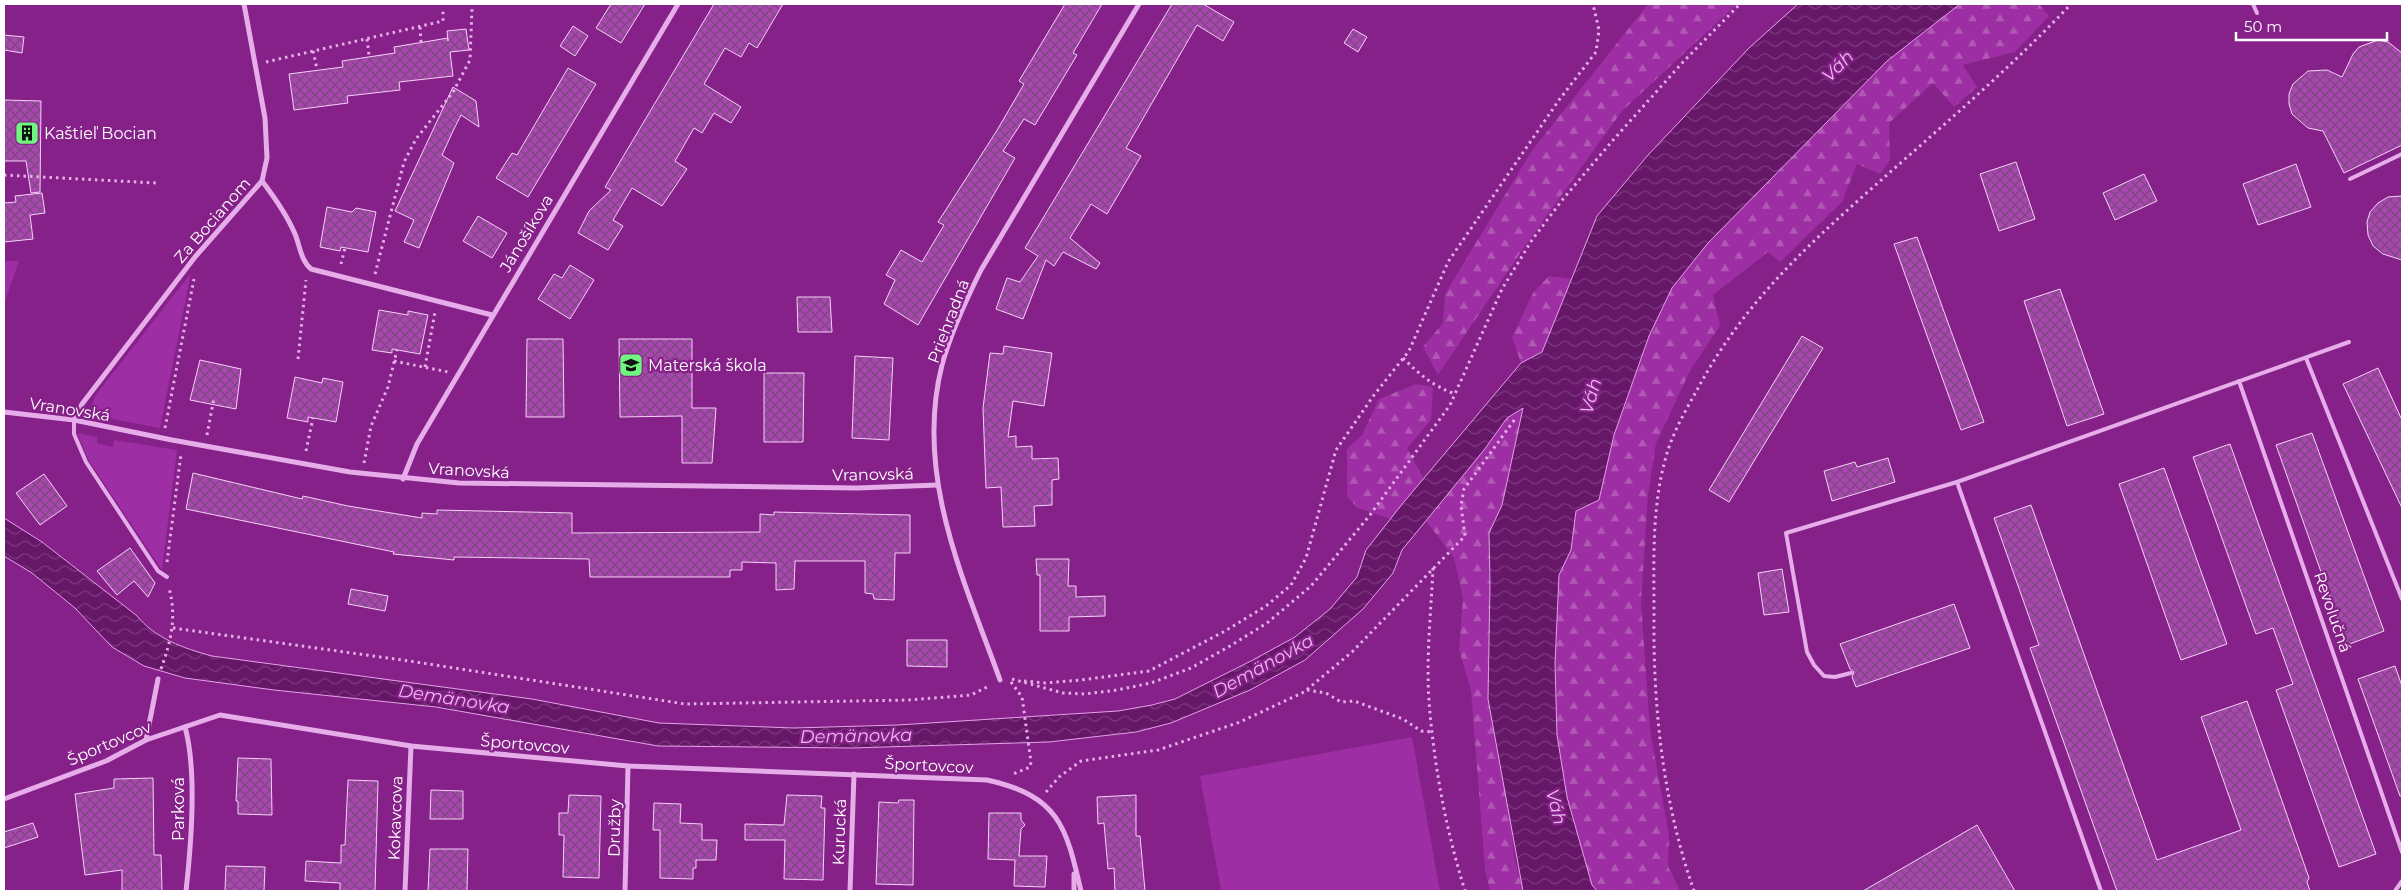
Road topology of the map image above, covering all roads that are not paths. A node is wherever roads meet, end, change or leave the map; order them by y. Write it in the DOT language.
graph roads {
  1 [pos="244,4"];
  2 [pos="678,4"];
  3 [pos="1140,4"];
  4 [pos="2253,4"];
  5 [pos="2256,13"];
  6 [pos="2402,154"];
  7 [pos="2350,179"];
  8 [pos="262,182"];
  9 [pos="492,315"];
  10 [pos="2349,342"];
  11 [pos="2306,358"];
  12 [pos="2239,381"];
  13 [pos="4,412"];
  14 [pos="74,420"];
  15 [pos="403,479"];
  16 [pos="1957,482"];
  17 [pos="938,485"];
  18 [pos="167,577"];
  19 [pos="2402,599"];
  20 [pos="1851,673"];
  21 [pos="158,679"];
  22 [pos="1000,680"];
  23 [pos="185,727"];
  24 [pos="146,740"];
  25 [pos="411,746"];
  26 [pos="628,766"];
  27 [pos="854,774"];
  28 [pos="4,799"];
  29 [pos="2402,852"];
  30 [pos="1075,866"];
  31 [pos="2402,881"];
  32 [pos="186,891"];
  33 [pos="405,891"];
  34 [pos="625,891"];
  35 [pos="850,891"];
  36 [pos="1074,891"];
  37 [pos="1081,891"];
  38 [pos="2101,891"];
  39 [pos="2395,891"];
  1 -- 8 [label="street, Za Bocianom"];
  2 -- 9 [label="street, Jánošíkova"];
  3 -- 17 [label="street, Priehradná"];
  4 -- 5 [label="lane"];
  6 -- 7 [label="lane"];
  8 -- 9 [label="street"];
  8 -- 14 [label="street, Za Bocianom"];
  9 -- 15 [label="street, Jánošíkova"];
  10 -- 11 [label="lane"];
  11 -- 12 [label="lane"];
  11 -- 19 [label="lane"];
  12 -- 16 [label="lane"];
  12 -- 29 [label="lane, Revolučná"];
  13 -- 14 [label="street, Vranovská"];
  14 -- 15 [label="street, Vranovská"];
  14 -- 18 [label="lane"];
  15 -- 17 [label="street, Vranovská"];
  16 -- 20 [label="lane"];
  16 -- 38 [label="lane"];
  17 -- 22 [label="street, Priehradná"];
  21 -- 24 [label="street"];
  23 -- 24 [label="street, Športovcov"];
  23 -- 25 [label="street, Športovcov"];
  23 -- 32 [label="street, Parková"];
  24 -- 28 [label="street, Športovcov"];
  25 -- 26 [label="street, Športovcov"];
  25 -- 33 [label="street, Kokavcova"];
  26 -- 27 [label="street, Športovcov"];
  26 -- 34 [label="street, Družby"];
  27 -- 30 [label="street, Športovcov"];
  27 -- 35 [label="street, Kurucká"];
  30 -- 36 [label="street"];
  30 -- 37 [label="street"];
  31 -- 39 [label="lane"];
}
